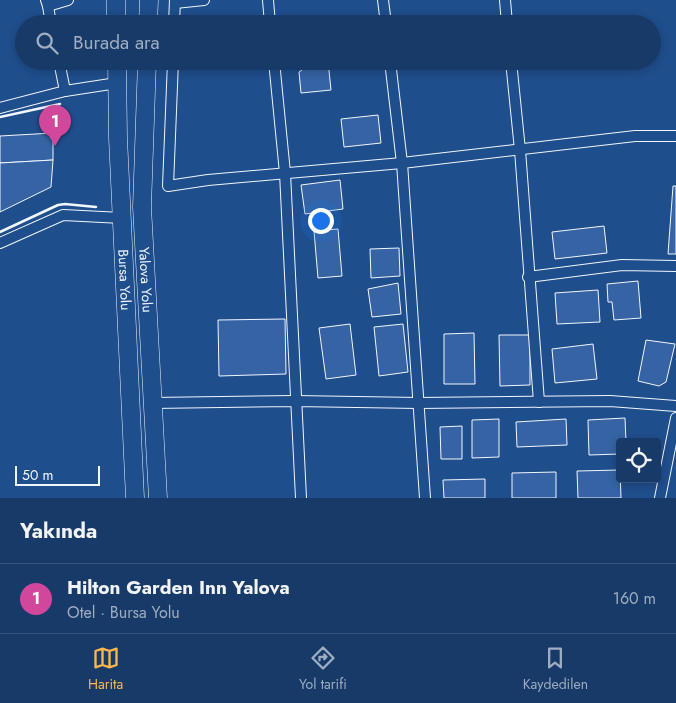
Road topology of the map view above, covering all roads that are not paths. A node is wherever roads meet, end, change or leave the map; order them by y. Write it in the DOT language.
graph roads {
  1 [pos="68,0"];
  2 [pos="116,0"];
  3 [pos="149,0"];
  4 [pos="204,0"];
  5 [pos="268,0"];
  6 [pos="383,0"];
  7 [pos="505,0"];
  8 [pos="175,1"];
  9 [pos="47,3"];
  10 [pos="116,15"];
  11 [pos="148,15"];
  12 [pos="174,15"];
  13 [pos="269,15"];
  14 [pos="385,15"];
  15 [pos="506,15"];
  16 [pos="61,70"];
  17 [pos="117,70"];
  18 [pos="147,70"];
  19 [pos="173,70"];
  20 [pos="275,70"];
  21 [pos="391,70"];
  22 [pos="512,70"];
  23 [pos="117,83"];
  24 [pos="65,92"];
  25 [pos="0,108"];
  26 [pos="676,136"];
  27 [pos="520,150"];
  28 [pos="402,163"];
  29 [pos="285,173"];
  30 [pos="122,218"];
  31 [pos="0,243"];
  32 [pos="676,266"];
  33 [pos="528,278"];
  34 [pos="295,401"];
  35 [pos="539,402"];
  36 [pos="152,403"];
  37 [pos="418,403"];
  38 [pos="676,406"];
  39 [pos="676,418"];
  40 [pos="134,498"];
  41 [pos="158,498"];
  42 [pos="301,498"];
  43 [pos="426,498"];
  44 [pos="660,498"];
  1 -- 9 [label="street"];
  2 -- 10 [label="highway"];
  3 -- 11 [label="highway"];
  4 -- 8 [label="street"];
  5 -- 13 [label="street"];
  6 -- 14 [label="street"];
  7 -- 15 [label="street"];
  8 -- 12 [label="street"];
  16 -- 24 [label="street"];
  17 -- 23 [label="highway, Bursa Yolu"];
  18 -- 36 [label="highway, Yalova Yolu"];
  19 -- 29 [label="street"];
  20 -- 29 [label="street"];
  21 -- 28 [label="street"];
  22 -- 27 [label="street"];
  23 -- 24 [label="street"];
  23 -- 30 [label="highway, Bursa Yolu"];
  24 -- 25 [label="street"];
  26 -- 27 [label="street"];
  27 -- 28 [label="street"];
  27 -- 33 [label="street"];
  28 -- 29 [label="street"];
  28 -- 37 [label="street"];
  29 -- 34 [label="street"];
  30 -- 31 [label="street"];
  30 -- 40 [label="highway, Bursa Yolu"];
  32 -- 33 [label="street"];
  33 -- 35 [label="street"];
  34 -- 36 [label="street"];
  34 -- 37 [label="street"];
  34 -- 42 [label="street"];
  35 -- 37 [label="street"];
  35 -- 38 [label="street"];
  36 -- 41 [label="highway, Yalova Yolu"];
  37 -- 43 [label="street"];
  39 -- 44 [label="street"];
}
